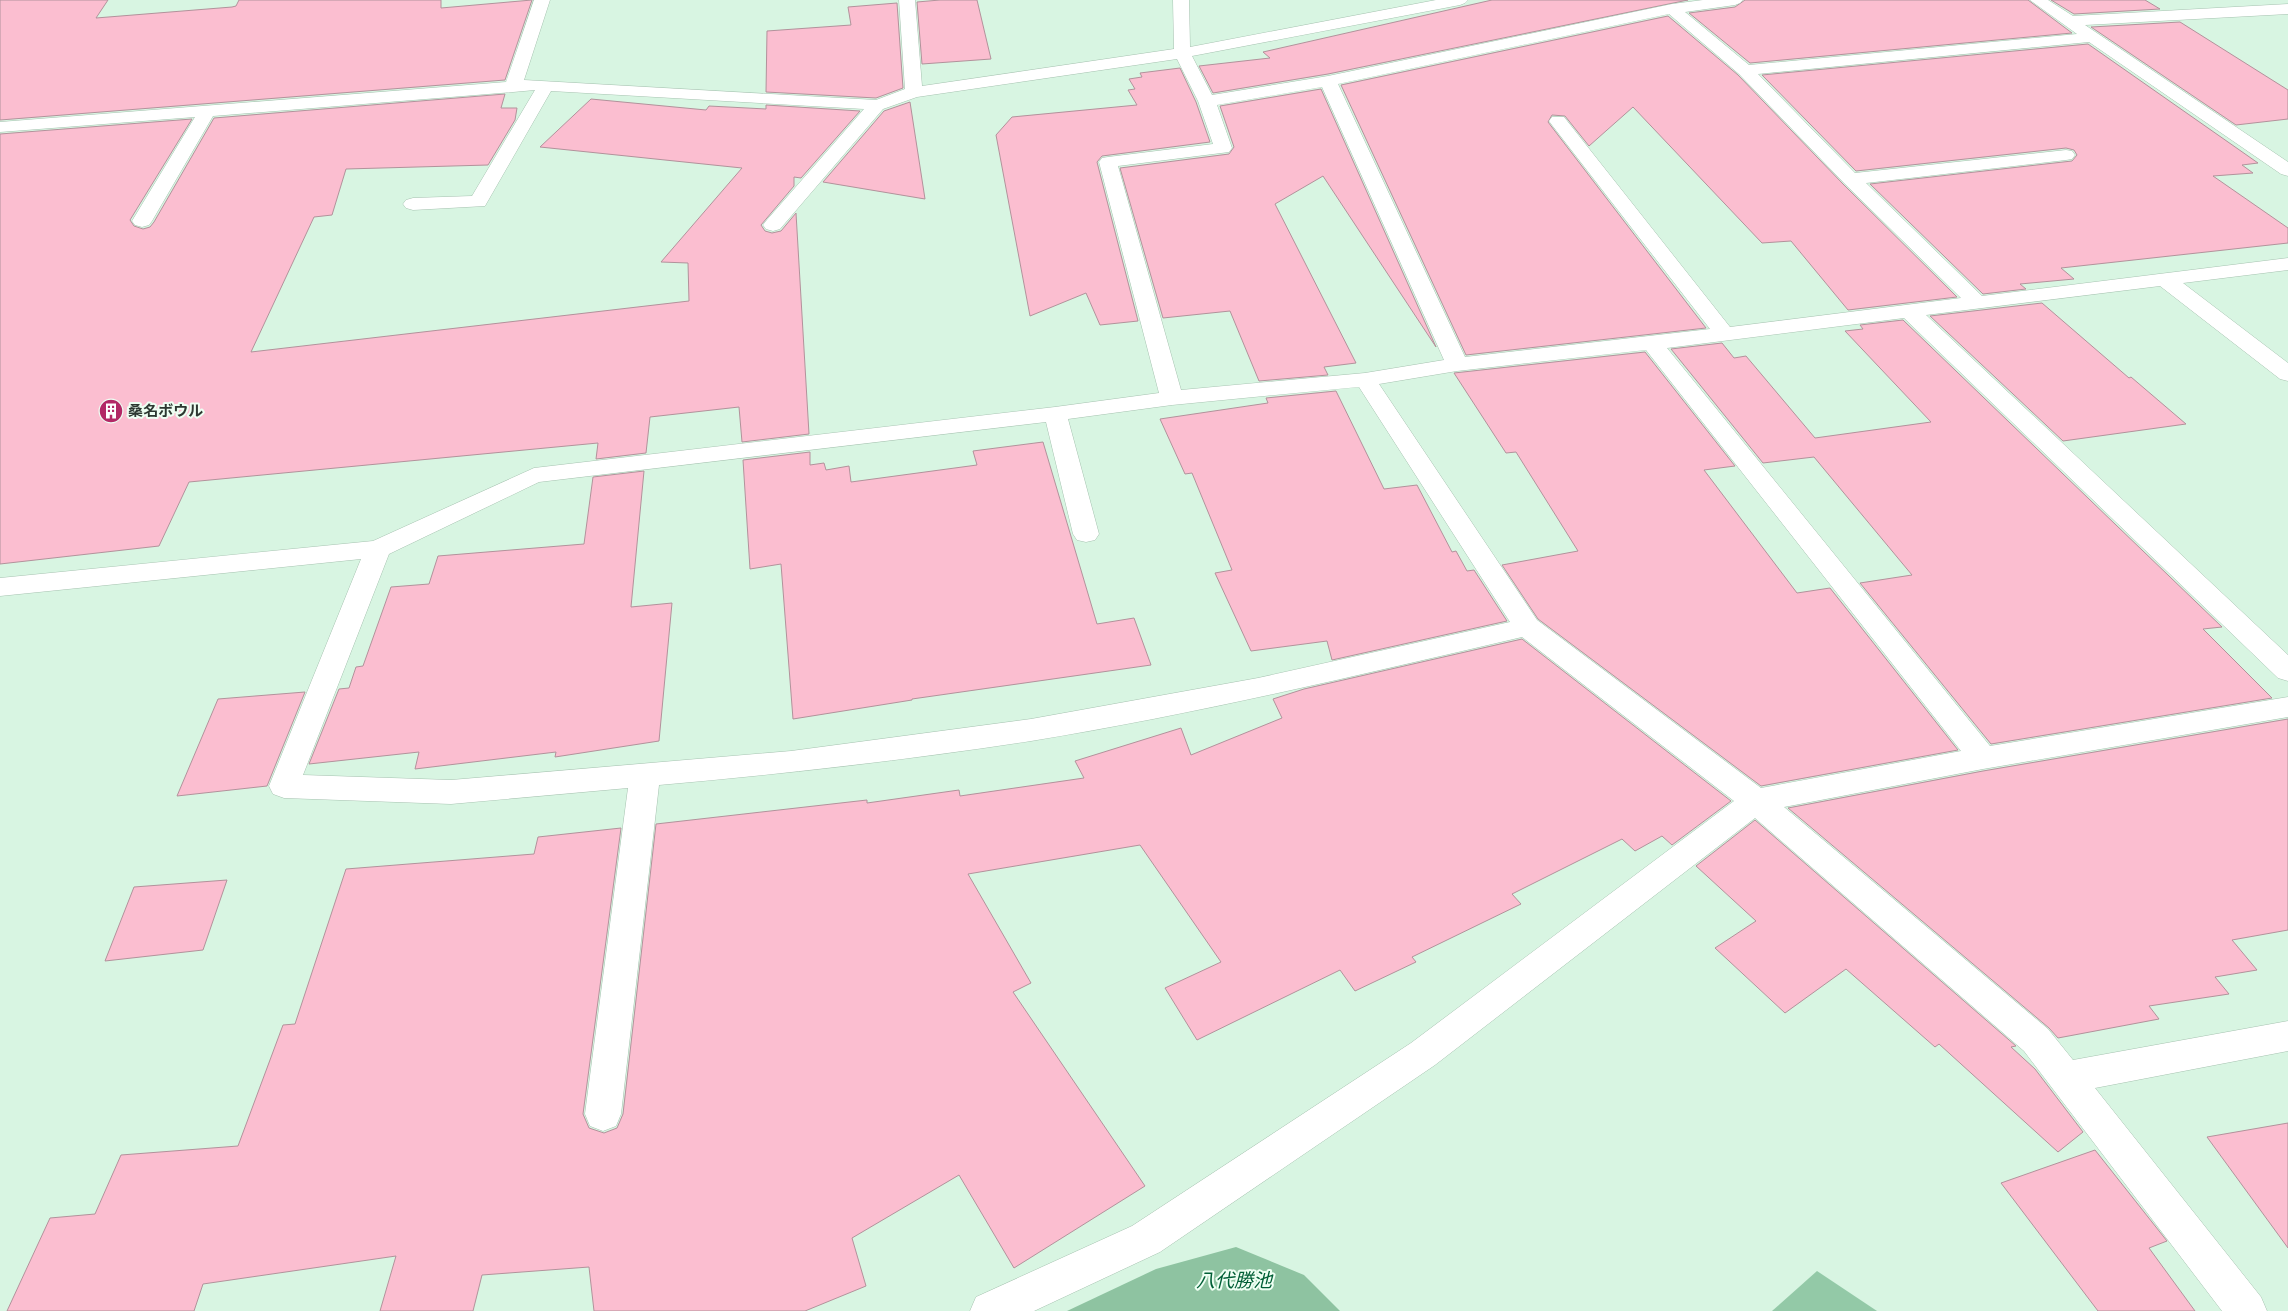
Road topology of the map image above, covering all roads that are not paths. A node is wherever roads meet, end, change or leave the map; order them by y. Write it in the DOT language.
graph roads {
  1 [pos="542,0"];
  2 [pos="906,0"];
  3 [pos="1181,0"];
  4 [pos="1460,0"];
  5 [pos="1735,0"];
  6 [pos="2038,0"];
  7 [pos="2259,0"];
  8 [pos="1678,5"];
  9 [pos="2281,9"];
  10 [pos="2288,17"];
  11 [pos="2072,22"];
  12 [pos="2091,37"];
  13 [pos="1182,53"];
  14 [pos="1745,70"];
  15 [pos="1328,81"];
  16 [pos="546,85"];
  17 [pos="513,87"];
  18 [pos="914,92"];
  19 [pos="1207,101"];
  20 [pos="877,104"];
  21 [pos="207,111"];
  22 [pos="1558,121"];
  23 [pos="0,127"];
  24 [pos="2066,156"];
  25 [pos="2288,170"];
  26 [pos="1851,179"];
  27 [pos="412,204"];
  28 [pos="142,222"];
  29 [pos="774,225"];
  30 [pos="2288,264"];
  31 [pos="2164,279"];
  32 [pos="1977,302"];
  33 [pos="1909,311"];
  34 [pos="1724,333"];
  35 [pos="1652,343"];
  36 [pos="1457,364"];
  37 [pos="2288,374"];
  38 [pos="1365,380"];
  39 [pos="1172,398"];
  40 [pos="1055,414"];
  41 [pos="1086,534"];
  42 [pos="378,549"];
  43 [pos="0,587"];
  44 [pos="1527,627"];
  45 [pos="2288,671"];
  46 [pos="2288,707"];
  47 [pos="1983,758"];
  48 [pos="645,775"];
  49 [pos="1756,800"];
  50 [pos="2288,1036"];
  51 [pos="2065,1078"];
  52 [pos="603,1114"];
  53 [pos="990,1311"];
  54 [pos="2247,1311"];
  1 -- 17 [label="street"];
  2 -- 18 [label="street"];
  3 -- 13 [label="street"];
  4 -- 13 [label="street"];
  5 -- 8 [label="street"];
  6 -- 11 [label="street"];
  7 -- 9 [label="street"];
  8 -- 14 [label="street"];
  8 -- 15 [label="street"];
  9 -- 10 [label="street"];
  9 -- 11 [label="street"];
  11 -- 12 [label="street"];
  12 -- 14 [label="street"];
  12 -- 25 [label="street"];
  13 -- 18 [label="street"];
  13 -- 19 [label="street"];
  14 -- 26 [label="street"];
  15 -- 19 [label="street"];
  15 -- 36 [label="street"];
  16 -- 17 [label="street"];
  16 -- 20 [label="street"];
  16 -- 27 [label="street"];
  17 -- 21 [label="street"];
  18 -- 20 [label="street"];
  19 -- 39 [label="street"];
  20 -- 29 [label="street"];
  21 -- 23 [label="street"];
  21 -- 28 [label="street"];
  22 -- 34 [label="street"];
  24 -- 26 [label="street"];
  26 -- 32 [label="street"];
  30 -- 31 [label="street"];
  31 -- 32 [label="street"];
  31 -- 37 [label="street"];
  32 -- 33 [label="street"];
  33 -- 34 [label="street"];
  33 -- 45 [label="street"];
  34 -- 35 [label="street"];
  35 -- 36 [label="street"];
  35 -- 47 [label="street"];
  36 -- 38 [label="street"];
  38 -- 39 [label="street"];
  38 -- 44 [label="street"];
  39 -- 40 [label="street"];
  40 -- 41 [label="street"];
  40 -- 42 [label="street"];
  42 -- 43 [label="street"];
  42 -- 48 [label="street"];
  44 -- 48 [label="street"];
  44 -- 49 [label="street"];
  46 -- 47 [label="street"];
  47 -- 49 [label="street"];
  48 -- 52 [label="street"];
  49 -- 51 [label="street"];
  49 -- 53 [label="street"];
  50 -- 51 [label="street"];
  51 -- 54 [label="street"];
}
